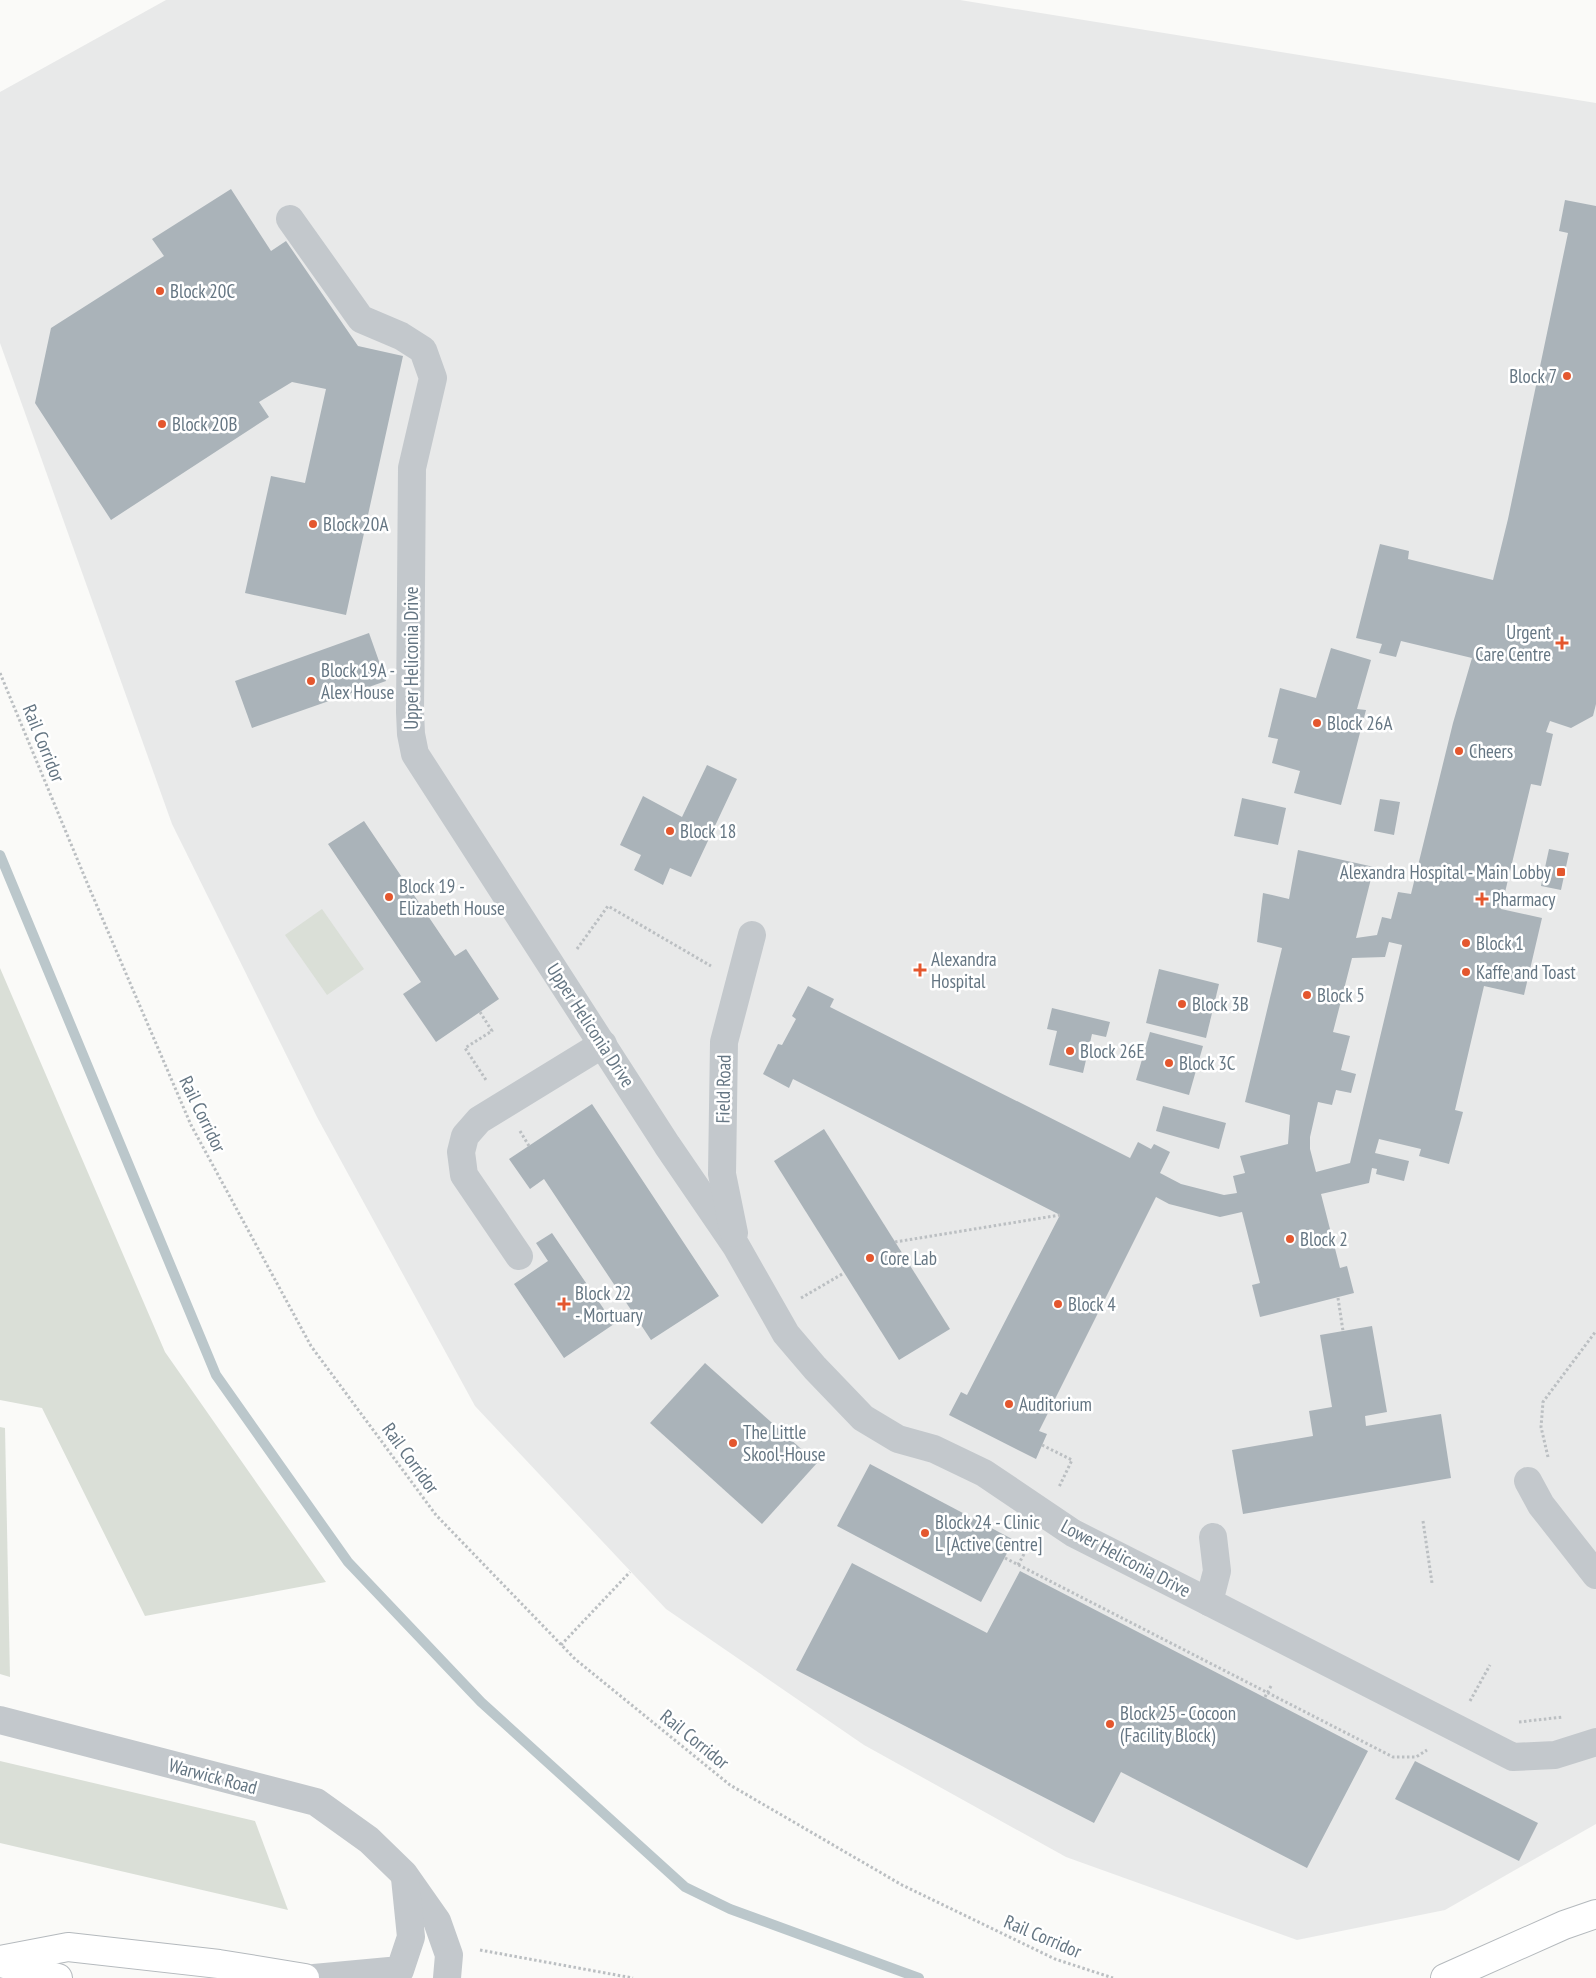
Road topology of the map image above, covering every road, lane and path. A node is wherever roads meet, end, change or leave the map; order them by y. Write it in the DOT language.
graph roads {
  1 [pos="290,219"];
  2 [pos="0,673"];
  3 [pos="752,934"];
  4 [pos="559,974"];
  5 [pos="739,982"];
  6 [pos="602,1044"];
  7 [pos="1060,1215"];
  8 [pos="895,1242"];
  9 [pos="736,1246"];
  10 [pos="519,1256"];
  11 [pos="844,1273"];
  12 [pos="1338,1298"];
  13 [pos="774,1314"];
  14 [pos="1343,1331"];
  15 [pos="1596,1333"];
  16 [pos="1542,1402"];
  17 [pos="1528,1481"];
  18 [pos="1423,1521"];
  19 [pos="1213,1537"];
  20 [pos="1004,1558"];
  21 [pos="630,1572"];
  22 [pos="1596,1575"];
  23 [pos="1432,1583"];
  24 [pos="1210,1602"];
  25 [pos="561,1645"];
  26 [pos="1490,1665"];
  27 [pos="1271,1686"];
  28 [pos="1268,1693"];
  29 [pos="1265,1697"];
  30 [pos="1467,1708"];
  31 [pos="1564,1717"];
  32 [pos="0,1720"];
  33 [pos="1510,1724"];
  34 [pos="1596,1742"];
  35 [pos="1435,1747"];
  36 [pos="404,1874"];
  37 [pos="1596,1914"];
  38 [pos="445,1943"];
  39 [pos="0,1961"];
  40 [pos="58,1978"];
  41 [pos="306,1978"];
  42 [pos="314,1978"];
  43 [pos="448,1978"];
  44 [pos="634,1978"];
  45 [pos="1113,1978"];
  46 [pos="1445,1978"];
  1 -- 4 [label="street, Upper Heliconia Drive"];
  2 -- 25 [label="path, Rail Corridor"];
  3 -- 5 [label="street, Field Road"];
  4 -- 5 [label="path"];
  4 -- 6 [label="street, Upper Heliconia Drive"];
  5 -- 9 [label="street, Field Road"];
  6 -- 9 [label="street, Upper Heliconia Drive"];
  6 -- 10 [label="street"];
  7 -- 8 [label="path"];
  9 -- 13 [label="street, Lower Heliconia Drive"];
  11 -- 13 [label="path"];
  12 -- 14 [label="path"];
  13 -- 24 [label="street, Lower Heliconia Drive"];
  15 -- 16 [label="path"];
  17 -- 22 [label="street"];
  18 -- 23 [label="path"];
  19 -- 24 [label="street, Lower Heliconia Drive"];
  20 -- 28 [label="path"];
  21 -- 25 [label="path"];
  24 -- 34 [label="street, Lower Heliconia Drive"];
  25 -- 45 [label="path, Rail Corridor"];
  26 -- 30 [label="path"];
  27 -- 28 [label="path"];
  28 -- 29 [label="path"];
  28 -- 35 [label="path"];
  31 -- 33 [label="path"];
  32 -- 36 [label="street, Warwick Road"];
  36 -- 38 [label="street, Warwick Road"];
  36 -- 42 [label="street"];
  37 -- 46 [label="highway"];
  38 -- 43 [label="street, Warwick Road"];
  38 -- 44 [label="path"];
  39 -- 40 [label="highway"];
  39 -- 41 [label="highway"];
}
